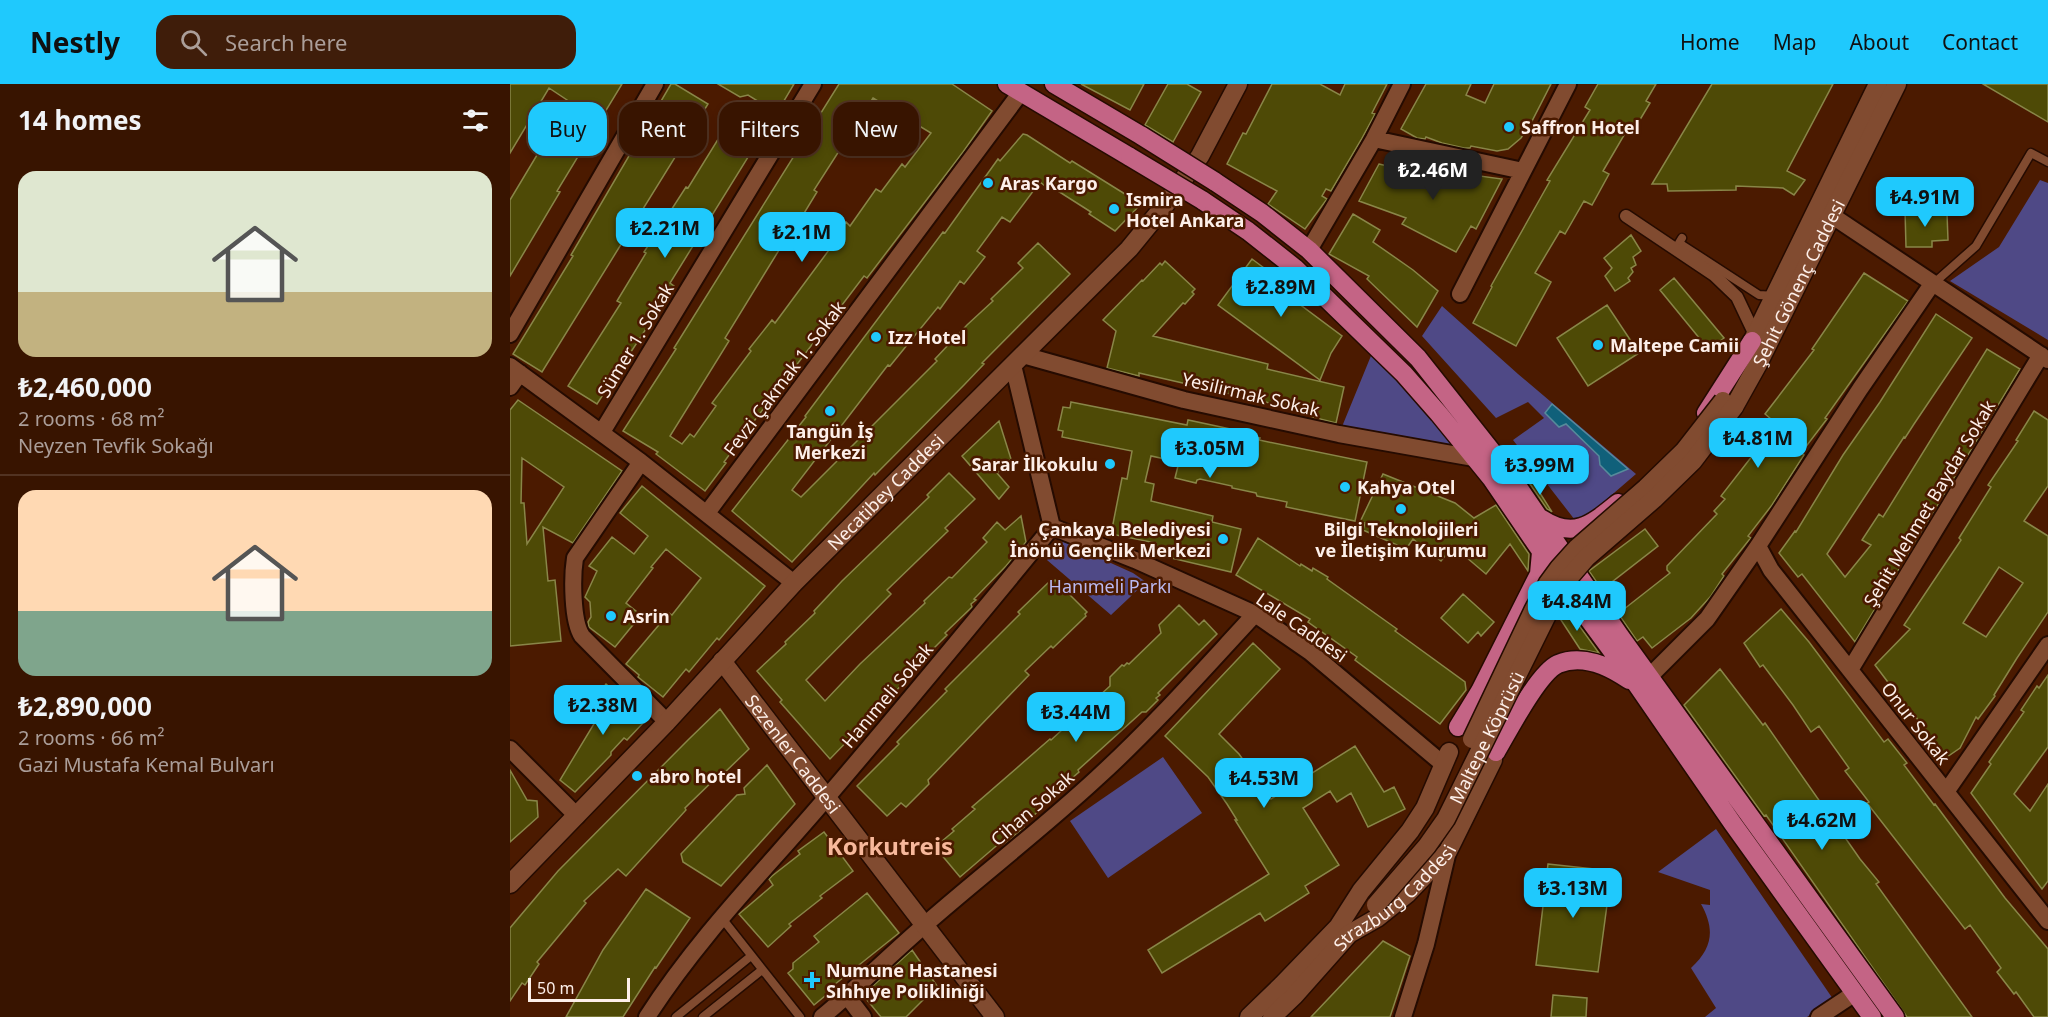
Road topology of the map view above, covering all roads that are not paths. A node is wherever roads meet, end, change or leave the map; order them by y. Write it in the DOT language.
graph roads {
  1 [pos="655,84"];
  2 [pos="813,84"];
  3 [pos="1054,84"];
  4 [pos="1238,84"];
  5 [pos="1402,84"];
  6 [pos="1568,84"];
  7 [pos="1886,87"];
  8 [pos="1014,88"];
  9 [pos="1374,139"];
  10 [pos="2048,162"];
  11 [pos="1523,171"];
  12 [pos="1831,215"];
  13 [pos="1626,216"];
  14 [pos="1682,238"];
  15 [pos="1310,250"];
  16 [pos="1932,284"];
  17 [pos="1460,294"];
  18 [pos="1775,296"];
  19 [pos="510,334"];
  20 [pos="1754,338"];
  21 [pos="2044,358"];
  22 [pos="1018,360"];
  23 [pos="515,369"];
  24 [pos="510,387"];
  25 [pos="1729,404"];
  26 [pos="602,432"];
  27 [pos="1474,459"];
  28 [pos="641,462"];
  29 [pos="707,513"];
  30 [pos="1542,519"];
  31 [pos="1052,527"];
  32 [pos="1758,546"];
  33 [pos="1541,552"];
  34 [pos="794,583"];
  35 [pos="1255,614"];
  36 [pos="2048,645"];
  37 [pos="722,661"];
  38 [pos="1850,670"];
  39 [pos="1643,681"];
  40 [pos="667,722"];
  41 [pos="1458,727"];
  42 [pos="510,749"];
  43 [pos="1494,756"];
  44 [pos="1446,758"];
  45 [pos="1946,792"];
  46 [pos="827,798"];
  47 [pos="577,816"];
  48 [pos="1448,851"];
  49 [pos="510,884"];
  50 [pos="2046,913"];
  51 [pos="721,917"];
  52 [pos="925,925"];
  53 [pos="1343,930"];
  54 [pos="752,956"];
  55 [pos="762,970"];
  56 [pos="1855,993"];
  57 [pos="847,996"];
  58 [pos="647,1017"];
  59 [pos="676,1017"];
  60 [pos="703,1017"];
  61 [pos="800,1017"];
  62 [pos="822,1017"];
  63 [pos="862,1017"];
  64 [pos="995,1017"];
  65 [pos="1249,1017"];
  66 [pos="1272,1017"];
  67 [pos="1403,1017"];
  68 [pos="1819,1017"];
  69 [pos="1872,1017"];
  70 [pos="1894,1017"];
  1 -- 19 [label="street"];
  2 -- 26 [label="street, Sümer 1. Sokak"];
  3 -- 15 [label="main road, bridge"];
  4 -- 22 [label="main road, Necatibey Caddesi"];
  5 -- 9 [label="street"];
  6 -- 11 [label="street"];
  7 -- 12 [label="main road, Şehit Gönenç Caddesi"];
  7 -- 18 [label="main road, Şehit Gönenç Caddesi"];
  8 -- 27 [label="main road, bridge"];
  8 -- 29 [label="street, Fevzi Çakmak 1. Sokak"];
  9 -- 11 [label="street"];
  9 -- 15 [label="street"];
  10 -- 16 [label="lane"];
  11 -- 17 [label="street"];
  12 -- 16 [label="street"];
  12 -- 25 [label="main road, Şehit Gönenç Caddesi"];
  13 -- 20 [label="street"];
  14 -- 18 [label="lane"];
  15 -- 30 [label="main road"];
  16 -- 21 [label="street"];
  16 -- 32 [label="street"];
  18 -- 20 [label="main road, Şehit Gönenç Caddesi"];
  20 -- 25 [label="main road, Şehit Gönenç Caddesi"];
  20 -- 30 [label="main road"];
  21 -- 38 [label="street, Şehit Mehmet Baydar Sokak"];
  22 -- 27 [label="street, Yesilirmak Sokak"];
  22 -- 31 [label="street"];
  22 -- 34 [label="main road, Necatibey Caddesi"];
  23 -- 24 [label="street"];
  23 -- 26 [label="street"];
  25 -- 53 [label="main road, Maltepe Köprüsü, bridge"];
  26 -- 28 [label="street"];
  27 -- 33 [label="main road"];
  28 -- 29 [label="street"];
  28 -- 40 [label="street"];
  29 -- 34 [label="street"];
  30 -- 39 [label="main road"];
  31 -- 35 [label="street, Lale Caddesi"];
  31 -- 46 [label="street, Hanımeli Sokak"];
  32 -- 38 [label="street, Onur Sokak"];
  32 -- 39 [label="street"];
  33 -- 39 [label="main road"];
  33 -- 41 [label="main road"];
  34 -- 37 [label="main road, Necatibey Caddesi"];
  35 -- 44 [label="street, Lale Caddesi"];
  35 -- 52 [label="street, Cihan Sokak"];
  36 -- 45 [label="street"];
  37 -- 40 [label="main road, Necatibey Caddesi"];
  37 -- 46 [label="main road, Sezenler Caddesi"];
  38 -- 45 [label="street, Onur Sokak"];
  39 -- 43 [label="main road"];
  39 -- 56 [label="main road"];
  39 -- 70 [label="main road"];
  40 -- 47 [label="main road, Necatibey Caddesi"];
  41 -- 43 [label="main road"];
  41 -- 44 [label="main road"];
  42 -- 47 [label="street"];
  43 -- 44 [label="main road"];
  43 -- 48 [label="main road, Strazburg Caddesi"];
  44 -- 53 [label="main road, Strazburg Caddesi"];
  45 -- 50 [label="street, Onur Sokak"];
  46 -- 51 [label="street, Hanımeli Sokak"];
  46 -- 52 [label="main road, Sezenler Caddesi"];
  47 -- 49 [label="main road, Necatibey Caddesi"];
  48 -- 53 [label="main road, Strazburg Caddesi"];
  48 -- 67 [label="street"];
  51 -- 54 [label="lane"];
  51 -- 58 [label="street, Hanımeli Sokak"];
  52 -- 57 [label="street, Cihan Sokak"];
  52 -- 64 [label="main road, Sezenler Caddesi"];
  53 -- 65 [label="main road, Strazburg Caddesi"];
  53 -- 66 [label="main road, Strazburg Caddesi"];
  54 -- 55 [label="lane"];
  54 -- 59 [label="lane"];
  55 -- 60 [label="lane"];
  55 -- 61 [label="lane"];
  56 -- 68 [label="street"];
  56 -- 69 [label="main road"];
  57 -- 62 [label="street, Cihan Sokak"];
  57 -- 63 [label="street"];
}
